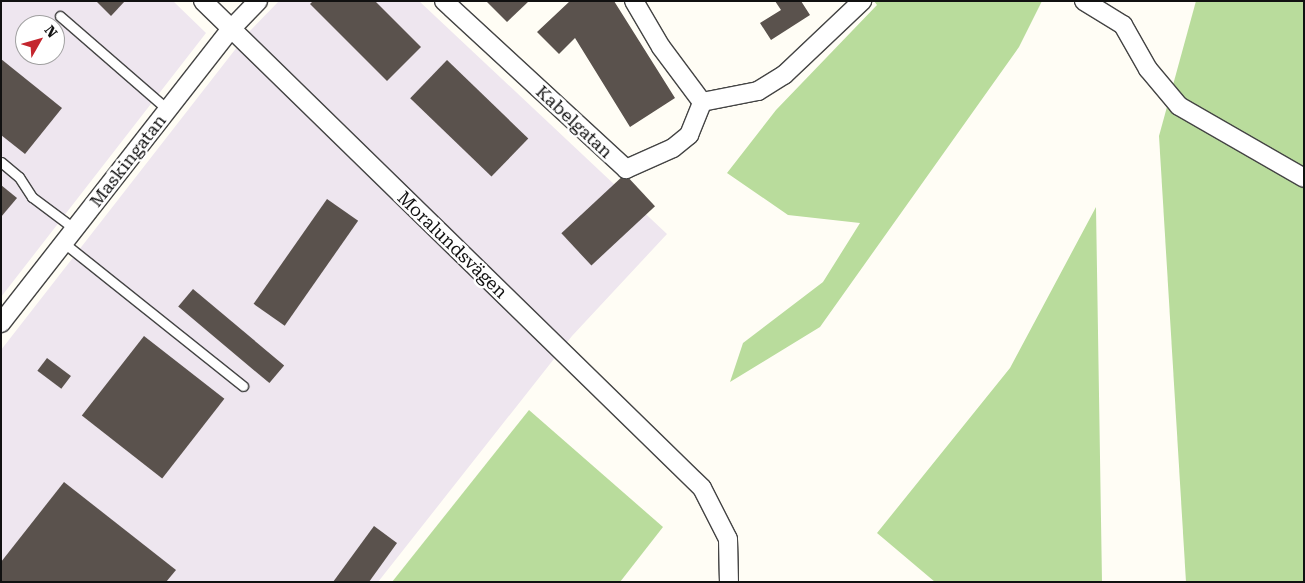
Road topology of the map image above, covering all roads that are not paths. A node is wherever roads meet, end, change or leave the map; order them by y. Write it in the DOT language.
graph roads {
  1 [pos="203,1"];
  2 [pos="258,1"];
  3 [pos="444,1"];
  4 [pos="634,1"];
  5 [pos="862,1"];
  6 [pos="1084,1"];
  7 [pos="65,20"];
  8 [pos="231,29"];
  9 [pos="702,102"];
  10 [pos="168,110"];
  11 [pos="1,162"];
  12 [pos="1304,178"];
  13 [pos="70,236"];
  14 [pos="1,323"];
  15 [pos="243,386"];
  16 [pos="728,582"];
  1 -- 8 [label="street, Moralundsvägen"];
  2 -- 8 [label="street, Maskingatan"];
  3 -- 9 [label="street, Kabelgatan"];
  4 -- 9 [label="street"];
  5 -- 9 [label="street"];
  6 -- 12 [label="street"];
  7 -- 10 [label="lane"];
  8 -- 10 [label="street, Maskingatan"];
  8 -- 16 [label="street, Moralundsvägen"];
  10 -- 13 [label="street, Maskingatan"];
  11 -- 13 [label="lane"];
  13 -- 14 [label="street, Maskingatan"];
  13 -- 15 [label="lane"];
}
